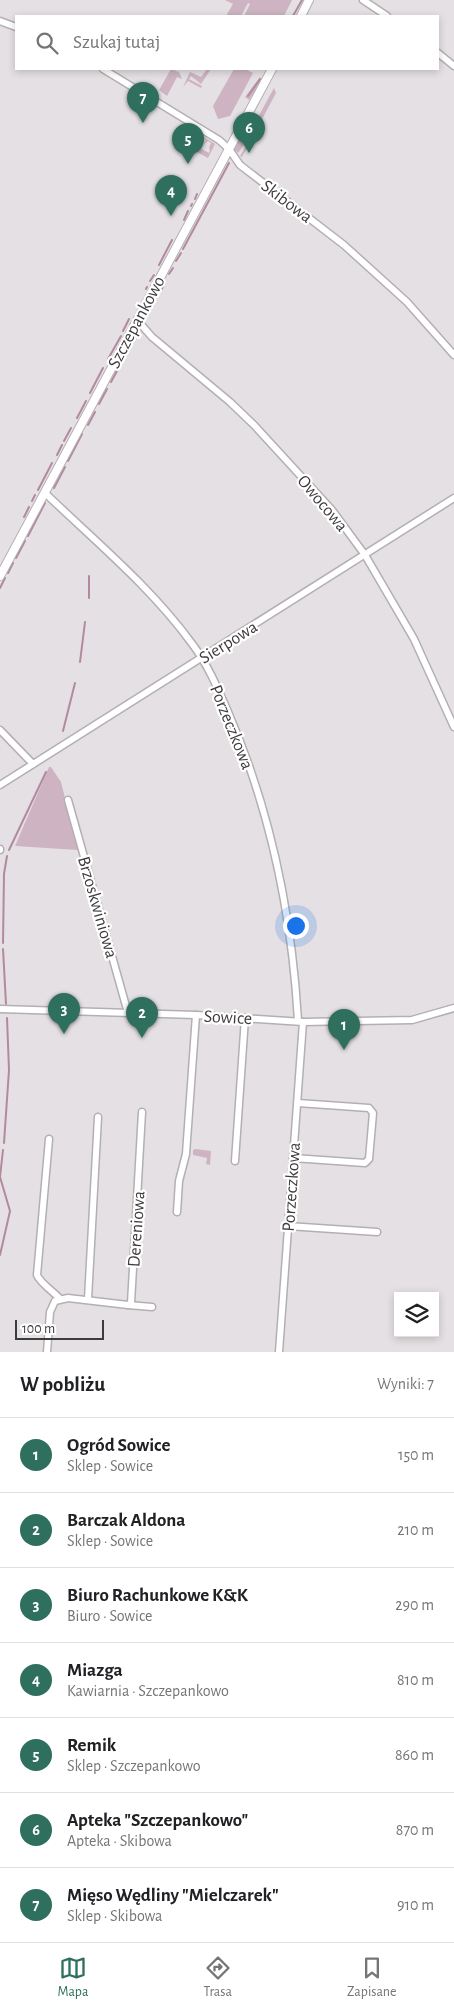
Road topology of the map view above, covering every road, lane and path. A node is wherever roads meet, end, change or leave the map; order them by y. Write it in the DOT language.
graph roads {
  1 [pos="309,0"];
  2 [pos="363,0"];
  3 [pos="302,15"];
  4 [pos="386,15"];
  5 [pos="0,21"];
  6 [pos="15,28"];
  7 [pos="439,54"];
  8 [pos="454,66"];
  9 [pos="105,70"];
  10 [pos="271,70"];
  11 [pos="229,149"];
  12 [pos="137,320"];
  13 [pos="454,355"];
  14 [pos="44,493"];
  15 [pos="454,498"];
  16 [pos="365,555"];
  17 [pos="0,576"];
  18 [pos="202,659"];
  19 [pos="454,727"];
  20 [pos="0,730"];
  21 [pos="33,764"];
  22 [pos="0,785"];
  23 [pos="68,800"];
  24 [pos="454,1008"];
  25 [pos="0,1009"];
  26 [pos="128,1013"];
  27 [pos="196,1015"];
  28 [pos="245,1018"];
  29 [pos="301,1022"];
  30 [pos="298,1103"];
  31 [pos="142,1112"];
  32 [pos="98,1117"];
  33 [pos="50,1139"];
  34 [pos="294,1158"];
  35 [pos="235,1161"];
  36 [pos="177,1212"];
  37 [pos="288,1226"];
  38 [pos="378,1232"];
  39 [pos="60,1298"];
  40 [pos="88,1299"];
  41 [pos="128,1305"];
  42 [pos="152,1307"];
  43 [pos="47,1352"];
  44 [pos="279,1352"];
  1 -- 3 [label="street"];
  2 -- 4 [label="street"];
  5 -- 6 [label="street"];
  7 -- 8 [label="street"];
  9 -- 11 [label="street, Skibowa"];
  10 -- 11 [label="street, Szczepankowo"];
  11 -- 12 [label="street, Szczepankowo"];
  11 -- 13 [label="street, Skibowa"];
  12 -- 14 [label="street, Szczepankowo"];
  12 -- 16 [label="street, Owocowa"];
  14 -- 17 [label="street, Szczepankowo"];
  14 -- 18 [label="street, Porzeczkowa"];
  15 -- 16 [label="street, Sierpowa"];
  16 -- 18 [label="street, Sierpowa"];
  16 -- 19 [label="street, Owocowa"];
  18 -- 21 [label="street, Sierpowa"];
  18 -- 29 [label="street, Porzeczkowa"];
  20 -- 21 [label="street"];
  21 -- 22 [label="street, Sierpowa"];
  23 -- 26 [label="street, Brzoskwiniowa"];
  24 -- 29 [label="street, Sowice"];
  25 -- 26 [label="street, Sowice"];
  26 -- 27 [label="street, Sowice"];
  27 -- 28 [label="street, Sowice"];
  27 -- 36 [label="street"];
  28 -- 29 [label="street, Sowice"];
  28 -- 35 [label="street"];
  29 -- 30 [label="street, Porzeczkowa"];
  30 -- 34 [label="street, Porzeczkowa"];
  30 -- 34 [label="street"];
  31 -- 41 [label="street, Dereniowa"];
  32 -- 40 [label="street"];
  33 -- 39 [label="street"];
  34 -- 37 [label="street, Porzeczkowa"];
  37 -- 38 [label="street"];
  37 -- 44 [label="street, Porzeczkowa"];
  39 -- 40 [label="street"];
  39 -- 43 [label="street"];
  40 -- 41 [label="street"];
  41 -- 42 [label="street"];
}
